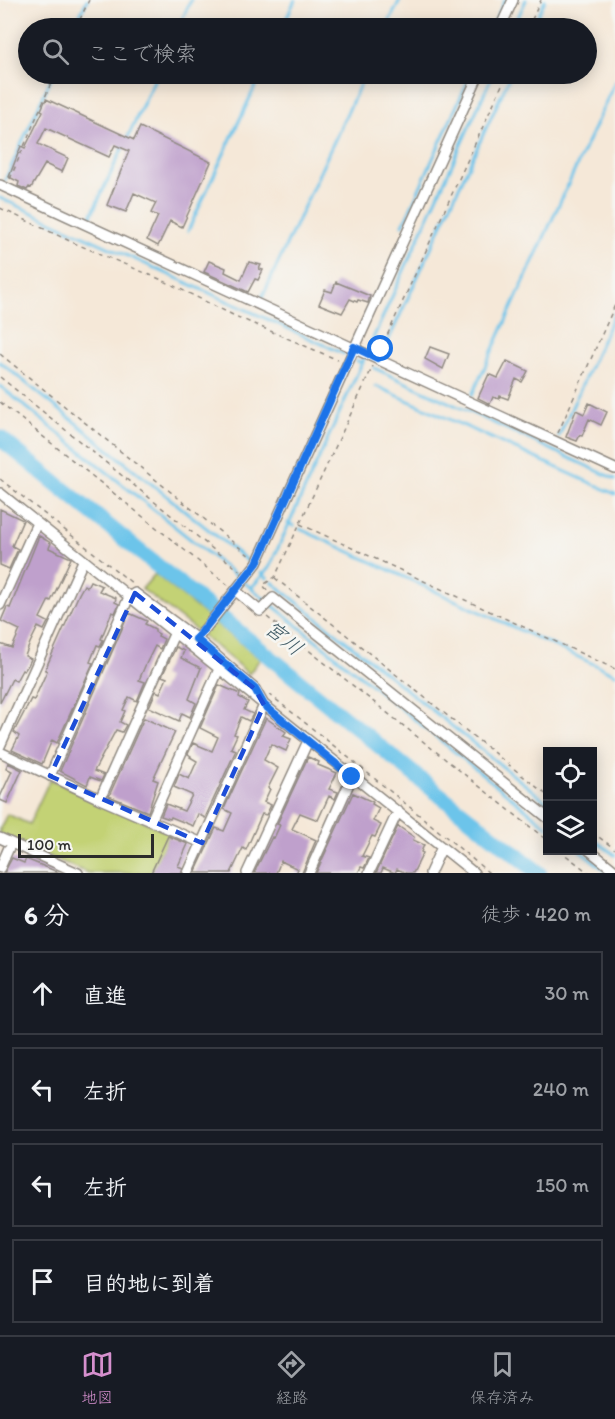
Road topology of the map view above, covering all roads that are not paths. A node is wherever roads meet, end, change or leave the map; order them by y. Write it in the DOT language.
graph roads {
  1 [pos="513,0"];
  2 [pos="505,18"];
  3 [pos="475,84"];
  4 [pos="3,186"];
  5 [pos="365,352"];
  6 [pos="615,469"];
  7 [pos="0,493"];
  8 [pos="36,523"];
  9 [pos="83,561"];
  10 [pos="241,585"];
  11 [pos="129,597"];
  12 [pos="0,604"];
  13 [pos="175,632"];
  14 [pos="198,637"];
  15 [pos="219,669"];
  16 [pos="264,705"];
  17 [pos="2,734"];
  18 [pos="308,741"];
  19 [pos="0,746"];
  20 [pos="0,752"];
  21 [pos="50,776"];
  22 [pos="352,777"];
  23 [pos="100,799"];
  24 [pos="398,811"];
  25 [pos="543,814"];
  26 [pos="151,821"];
  27 [pos="0,838"];
  28 [pos="11,843"];
  29 [pos="202,843"];
  30 [pos="442,847"];
  31 [pos="595,855"];
  32 [pos="0,868"];
  33 [pos="615,871"];
  34 [pos="78,873"];
  35 [pos="188,873"];
  36 [pos="247,873"];
  37 [pos="309,873"];
  38 [pos="369,873"];
  39 [pos="430,873"];
  40 [pos="474,873"];
  1 -- 2 [label="street"];
  3 -- 5 [label="street"];
  4 -- 5 [label="street"];
  5 -- 6 [label="street"];
  5 -- 10 [label="street"];
  7 -- 8 [label="street"];
  8 -- 9 [label="street"];
  8 -- 12 [label="street"];
  9 -- 11 [label="street"];
  9 -- 17 [label="street"];
  10 -- 14 [label="street"];
  10 -- 25 [label="street"];
  11 -- 13 [label="street"];
  11 -- 14 [label="street"];
  11 -- 21 [label="street"];
  13 -- 15 [label="street"];
  13 -- 23 [label="street"];
  14 -- 16 [label="street"];
  15 -- 16 [label="street"];
  15 -- 26 [label="street"];
  16 -- 18 [label="street"];
  16 -- 29 [label="street"];
  17 -- 19 [label="street"];
  18 -- 22 [label="street"];
  18 -- 36 [label="street"];
  20 -- 21 [label="street"];
  21 -- 23 [label="street"];
  22 -- 24 [label="street"];
  22 -- 37 [label="street"];
  23 -- 26 [label="street"];
  24 -- 30 [label="street"];
  24 -- 38 [label="street"];
  26 -- 29 [label="street"];
  27 -- 28 [label="street"];
  28 -- 32 [label="street"];
  28 -- 34 [label="street"];
  29 -- 35 [label="street"];
  30 -- 39 [label="street"];
  30 -- 40 [label="street"];
  31 -- 33 [label="street"];
}
